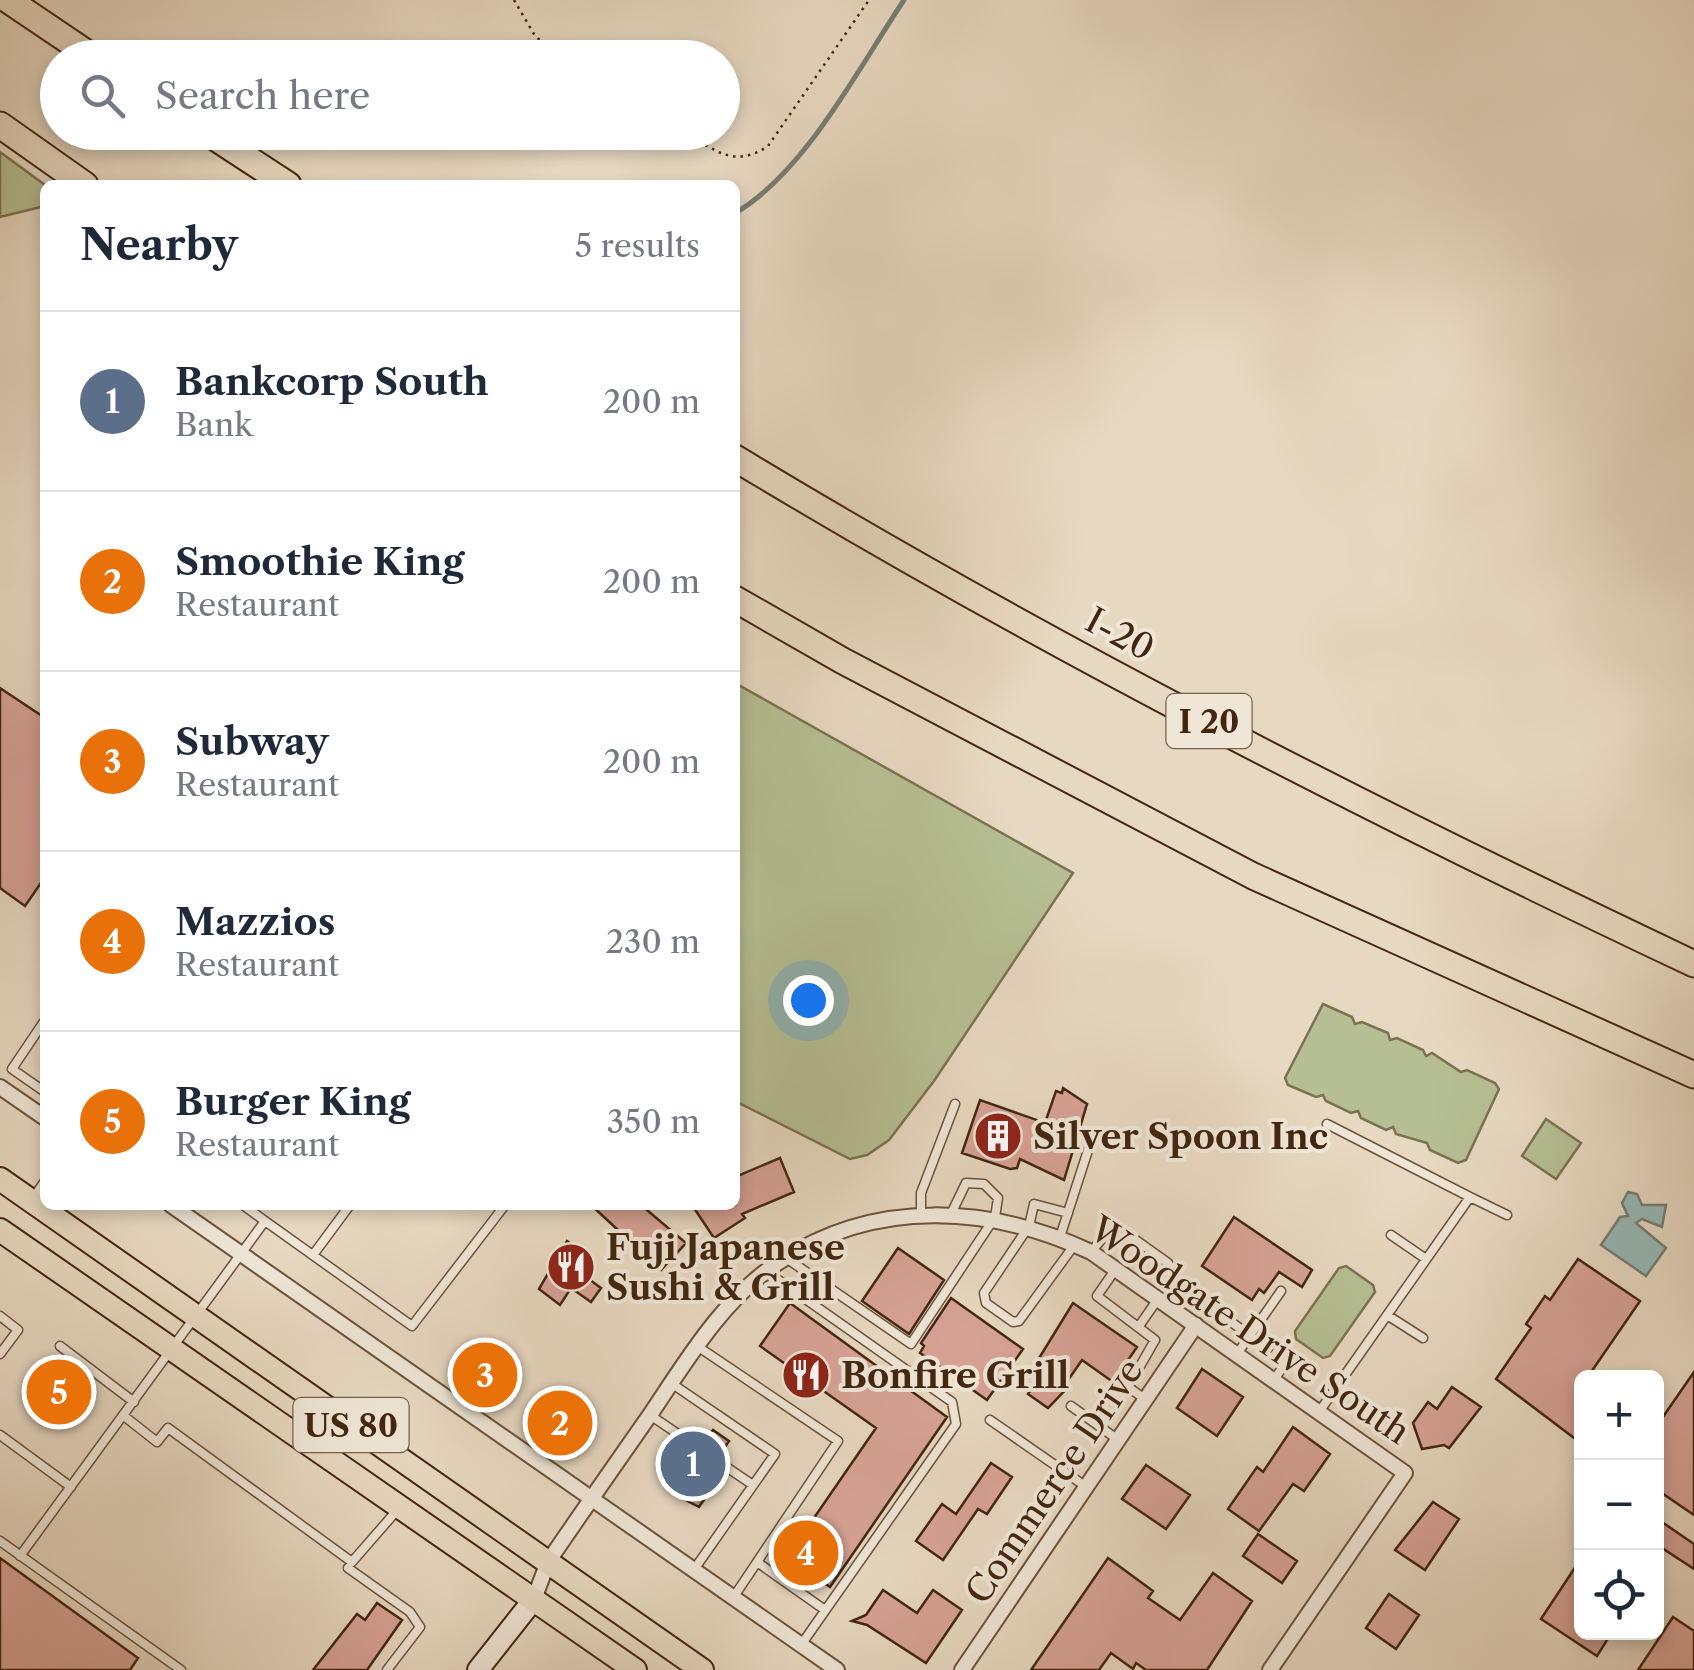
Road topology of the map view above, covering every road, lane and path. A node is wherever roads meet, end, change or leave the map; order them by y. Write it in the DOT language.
graph roads {
  1 [pos="8,0"];
  2 [pos="514,0"];
  3 [pos="869,0"];
  4 [pos="67,40"];
  5 [pos="540,40"];
  6 [pos="0,125"];
  7 [pos="235,150"];
  8 [pos="714,150"];
  9 [pos="77,180"];
  10 [pos="280,180"];
  11 [pos="740,461"];
  12 [pos="740,602"];
  13 [pos="1694,964"];
  14 [pos="40,1027"];
  15 [pos="1694,1075"];
  16 [pos="0,1086"];
  17 [pos="40,1088"];
  18 [pos="955,1104"];
  19 [pos="40,1114"];
  20 [pos="1327,1124"];
  21 [pos="1091,1141"];
  22 [pos="0,1180"];
  23 [pos="40,1188"];
  24 [pos="1470,1197"];
  25 [pos="31,1201"];
  26 [pos="40,1207"];
  27 [pos="44,1210"];
  28 [pos="178,1210"];
  29 [pos="249,1210"];
  30 [pos="346,1210"];
  31 [pos="501,1210"];
  32 [pos="1068,1213"];
  33 [pos="952,1214"];
  34 [pos="921,1215"];
  35 [pos="1507,1215"];
  36 [pos="995,1217"];
  37 [pos="265,1222"];
  38 [pos="1029,1226"];
  39 [pos="0,1230"];
  40 [pos="1391,1235"];
  41 [pos="1060,1237"];
  42 [pos="1075,1244"];
  43 [pos="1091,1252"];
  44 [pos="243,1254"];
  45 [pos="313,1254"];
  46 [pos="786,1258"];
  47 [pos="1426,1260"];
  48 [pos="1116,1269"];
  49 [pos="767,1272"];
  50 [pos="1281,1291"];
  51 [pos="1158,1299"];
  52 [pos="1209,1306"];
  53 [pos="1387,1315"];
  54 [pos="0,1316"];
  55 [pos="196,1317"];
  56 [pos="1139,1326"];
  57 [pos="1196,1326"];
  58 [pos="1250,1336"];
  59 [pos="1423,1338"];
  60 [pos="60,1346"];
  61 [pos="697,1346"];
  62 [pos="1268,1348"];
  63 [pos="172,1350"];
  64 [pos="0,1354"];
  65 [pos="1237,1354"];
  66 [pos="1290,1356"];
  67 [pos="1274,1380"];
  68 [pos="671,1383"];
  69 [pos="1145,1398"];
  70 [pos="134,1402"];
  71 [pos="1071,1406"];
  72 [pos="1319,1412"];
  73 [pos="650,1415"];
  74 [pos="124,1416"];
  75 [pos="990,1420"];
  76 [pos="0,1435"];
  77 [pos="1118,1439"];
  78 [pos="700,1449"];
  79 [pos="716,1460"];
  80 [pos="753,1485"];
  81 [pos="1085,1486"];
  82 [pos="71,1487"];
  83 [pos="590,1501"];
  84 [pos="399,1508"];
  85 [pos="0,1541"];
  86 [pos="20,1556"];
  87 [pos="548,1562"];
  88 [pos="757,1562"];
  89 [pos="348,1568"];
  90 [pos="693,1571"];
  91 [pos="733,1598"];
  92 [pos="534,1599"];
  93 [pos="825,1610"];
  94 [pos="801,1645"];
  95 [pos="181,1670"];
  96 [pos="387,1670"];
  97 [pos="478,1670"];
  98 [pos="635,1670"];
  99 [pos="702,1670"];
  100 [pos="837,1670"];
  101 [pos="962,1670"];
  102 [pos="1270,1670"];
  1 -- 4 [label="highway"];
  2 -- 5 [label="path"];
  3 -- 8 [label="path"];
  6 -- 9 [label="highway"];
  7 -- 10 [label="highway"];
  11 -- 13 [label="highway, I-20 / I 20"];
  12 -- 15 [label="highway"];
  14 -- 17 [label="lane"];
  16 -- 19 [label="street"];
  18 -- 34 [label="lane"];
  20 -- 24 [label="lane"];
  21 -- 32 [label="lane"];
  22 -- 25 [label="main road, US 80"];
  23 -- 25 [label="lane"];
  24 -- 35 [label="lane"];
  24 -- 47 [label="lane"];
  25 -- 26 [label="main road, US 80"];
  27 -- 55 [label="main road, US 80"];
  28 -- 44 [label="street"];
  29 -- 37 [label="lane"];
  30 -- 45 [label="lane"];
  31 -- 45 [label="lane"];
  32 -- 38 [label="lane"];
  32 -- 41 [label="lane"];
  33 -- 34 [label="street, Woodgate Drive South"];
  33 -- 36 [label="street, Woodgate Drive South"];
  33 -- 36 [label="lane"];
  34 -- 46 [label="street, Woodgate Drive South"];
  36 -- 38 [label="street, Woodgate Drive South"];
  36 -- 46 [label="lane"];
  37 -- 44 [label="lane"];
  37 -- 45 [label="lane"];
  38 -- 41 [label="street, Woodgate Drive South"];
  38 -- 42 [label="lane"];
  39 -- 63 [label="main road, US 80"];
  40 -- 47 [label="lane"];
  41 -- 42 [label="street, Woodgate Drive South"];
  42 -- 43 [label="street, Woodgate Drive South"];
  43 -- 48 [label="street, Woodgate Drive South"];
  43 -- 52 [label="lane"];
  44 -- 55 [label="lane"];
  44 -- 83 [label="street"];
  46 -- 49 [label="street, Woodgate Drive South"];
  47 -- 53 [label="lane"];
  48 -- 51 [label="street, Woodgate Drive South"];
  48 -- 56 [label="lane"];
  49 -- 61 [label="street, Woodgate Drive South"];
  49 -- 93 [label="lane"];
  50 -- 58 [label="lane"];
  51 -- 56 [label="lane"];
  51 -- 57 [label="street, Woodgate Drive South"];
  52 -- 57 [label="lane"];
  52 -- 58 [label="lane"];
  53 -- 59 [label="lane"];
  53 -- 72 [label="lane"];
  54 -- 64 [label="lane"];
  55 -- 63 [label="lane"];
  55 -- 87 [label="main road, US 80"];
  56 -- 69 [label="lane"];
  57 -- 65 [label="street, Woodgate Drive South"];
  57 -- 69 [label="street, Commerce Drive"];
  58 -- 62 [label="lane"];
  58 -- 65 [label="lane"];
  60 -- 70 [label="lane"];
  61 -- 68 [label="street, Woodgate Drive South"];
  61 -- 88 [label="lane"];
  63 -- 70 [label="lane"];
  63 -- 84 [label="main road, US 80"];
  65 -- 67 [label="street, Woodgate Drive South"];
  66 -- 67 [label="lane"];
  67 -- 72 [label="street, Woodgate Drive South"];
  68 -- 73 [label="street, Woodgate Drive South"];
  68 -- 80 [label="lane"];
  69 -- 77 [label="street, Commerce Drive"];
  70 -- 74 [label="lane"];
  71 -- 77 [label="lane"];
  72 -- 102 [label="street, Woodgate Drive South"];
  73 -- 78 [label="lane"];
  73 -- 83 [label="street, Woodgate Drive South"];
  74 -- 82 [label="lane"];
  74 -- 84 [label="lane"];
  75 -- 81 [label="lane"];
  76 -- 82 [label="lane"];
  77 -- 81 [label="street, Commerce Drive"];
  79 -- 80 [label="lane"];
  80 -- 90 [label="lane"];
  81 -- 101 [label="street, Commerce Drive"];
  82 -- 86 [label="lane"];
  83 -- 87 [label="street, Woodgate Drive South"];
  83 -- 90 [label="street"];
  84 -- 92 [label="main road, US 80"];
  85 -- 86 [label="lane"];
  86 -- 95 [label="lane"];
  87 -- 92 [label="street, Woodgate Drive South"];
  87 -- 99 [label="main road, US 80"];
  88 -- 91 [label="lane"];
  88 -- 93 [label="lane"];
  89 -- 96 [label="lane"];
  90 -- 91 [label="street"];
  91 -- 94 [label="street"];
  92 -- 97 [label="street"];
  92 -- 98 [label="main road, US 80"];
  93 -- 94 [label="lane"];
  94 -- 100 [label="street"];
}
